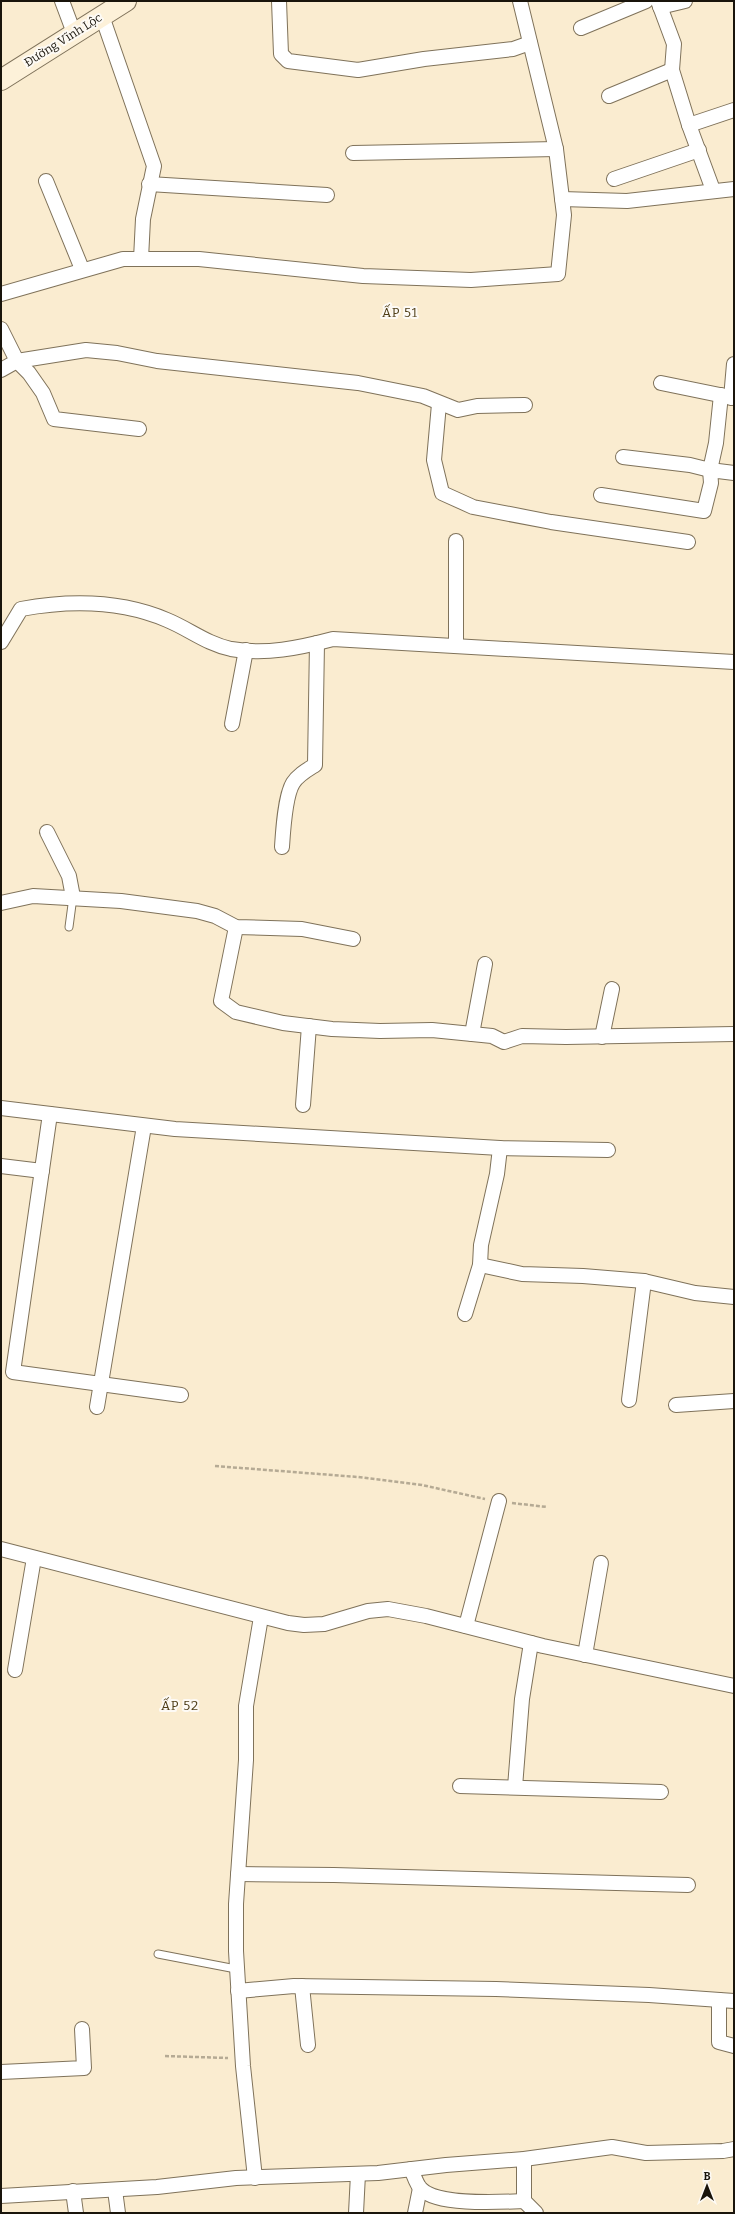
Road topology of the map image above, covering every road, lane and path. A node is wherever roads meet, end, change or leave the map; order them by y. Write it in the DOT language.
graph roads {
  1 [pos="62,1"];
  2 [pos="126,1"];
  3 [pos="279,1"];
  4 [pos="520,1"];
  5 [pos="646,1"];
  6 [pos="685,1"];
  7 [pos="659,4"];
  8 [pos="102,16"];
  9 [pos="581,28"];
  10 [pos="74,33"];
  11 [pos="530,43"];
  12 [pos="672,70"];
  13 [pos="1,80"];
  14 [pos="609,96"];
  15 [pos="734,110"];
  16 [pos="689,125"];
  17 [pos="556,149"];
  18 [pos="698,150"];
  19 [pos="353,153"];
  20 [pos="614,179"];
  21 [pos="46,181"];
  22 [pos="149,184"];
  23 [pos="734,189"];
  24 [pos="713,190"];
  25 [pos="327,195"];
  26 [pos="562,199"];
  27 [pos="141,259"];
  28 [pos="82,269"];
  29 [pos="1,294"];
  30 [pos="1,329"];
  31 [pos="17,361"];
  32 [pos="734,364"];
  33 [pos="1,370"];
  34 [pos="661,383"];
  35 [pos="729,397"];
  36 [pos="439,404"];
  37 [pos="525,404"];
  38 [pos="139,429"];
  39 [pos="623,457"];
  40 [pos="710,470"];
  41 [pos="734,472"];
  42 [pos="601,496"];
  43 [pos="456,541"];
  44 [pos="688,542"];
  45 [pos="1,642"];
  46 [pos="317,643"];
  47 [pos="456,646"];
  48 [pos="246,650"];
  49 [pos="734,662"];
  50 [pos="232,724"];
  51 [pos="47,832"];
  52 [pos="282,847"];
  53 [pos="73,897"];
  54 [pos="1,903"];
  55 [pos="69,928"];
  56 [pos="236,928"];
  57 [pos="353,939"];
  58 [pos="485,964"];
  59 [pos="612,989"];
  60 [pos="310,1026"];
  61 [pos="472,1034"];
  62 [pos="734,1034"];
  63 [pos="602,1037"];
  64 [pos="303,1105"];
  65 [pos="1,1108"];
  66 [pos="50,1114"];
  67 [pos="144,1126"];
  68 [pos="500,1148"];
  69 [pos="608,1150"];
  70 [pos="1,1166"];
  71 [pos="42,1171"];
  72 [pos="480,1264"];
  73 [pos="644,1281"];
  74 [pos="734,1297"];
  75 [pos="465,1314"];
  76 [pos="100,1383"];
  77 [pos="181,1395"];
  78 [pos="629,1400"];
  79 [pos="734,1401"];
  80 [pos="676,1405"];
  81 [pos="97,1407"];
  82 [pos="215,1466"];
  83 [pos="499,1501"];
  84 [pos="547,1507"];
  85 [pos="1,1549"];
  86 [pos="34,1558"];
  87 [pos="601,1562"];
  88 [pos="261,1617"];
  89 [pos="466,1626"];
  90 [pos="531,1643"];
  91 [pos="584,1655"];
  92 [pos="15,1670"];
  93 [pos="734,1686"];
  94 [pos="460,1786"];
  95 [pos="515,1787"];
  96 [pos="661,1792"];
  97 [pos="238,1874"];
  98 [pos="688,1885"];
  99 [pos="158,1954"];
  100 [pos="236,1969"];
  101 [pos="302,1986"];
  102 [pos="238,1991"];
  103 [pos="719,2000"];
  104 [pos="734,2001"];
  105 [pos="82,2029"];
  106 [pos="308,2045"];
  107 [pos="734,2046"];
  108 [pos="165,2056"];
  109 [pos="243,2059"];
  110 [pos="1,2072"];
  111 [pos="734,2149"];
  112 [pos="524,2159"];
  113 [pos="411,2169"];
  114 [pos="358,2174"];
  115 [pos="255,2178"];
  116 [pos="1,2188"];
  117 [pos="420,2188"];
  118 [pos="115,2190"];
  119 [pos="73,2191"];
  120 [pos="1,2196"];
  121 [pos="524,2200"];
  122 [pos="459,2206"];
  123 [pos="483,2208"];
  124 [pos="76,2213"];
  125 [pos="118,2213"];
  126 [pos="356,2213"];
  127 [pos="415,2213"];
  128 [pos="536,2213"];
  1 -- 10 [label="street"];
  2 -- 8 [label="main road, Đường Vĩnh Lộc"];
  3 -- 11 [label="street"];
  4 -- 11 [label="street"];
  5 -- 9 [label="street"];
  6 -- 7 [label="street"];
  7 -- 12 [label="street"];
  8 -- 10 [label="main road, Đường Vĩnh Lộc"];
  8 -- 22 [label="street"];
  10 -- 13 [label="main road, Đường Vĩnh Lộc"];
  11 -- 17 [label="street"];
  12 -- 14 [label="street"];
  12 -- 16 [label="street"];
  15 -- 16 [label="street"];
  16 -- 18 [label="street"];
  17 -- 19 [label="street"];
  17 -- 26 [label="street"];
  18 -- 20 [label="street"];
  18 -- 24 [label="street"];
  21 -- 28 [label="street"];
  22 -- 25 [label="street"];
  22 -- 27 [label="street"];
  23 -- 24 [label="street"];
  24 -- 26 [label="street"];
  26 -- 27 [label="street"];
  27 -- 28 [label="street"];
  28 -- 29 [label="street"];
  30 -- 31 [label="street"];
  31 -- 33 [label="street"];
  31 -- 36 [label="street"];
  31 -- 38 [label="street"];
  32 -- 35 [label="street"];
  34 -- 35 [label="street"];
  35 -- 40 [label="street"];
  36 -- 37 [label="street"];
  36 -- 44 [label="street"];
  39 -- 40 [label="street"];
  40 -- 41 [label="street"];
  40 -- 42 [label="street"];
  43 -- 47 [label="street"];
  45 -- 48 [label="street"];
  46 -- 47 [label="street"];
  46 -- 48 [label="street"];
  46 -- 52 [label="street"];
  47 -- 49 [label="street"];
  48 -- 50 [label="street"];
  51 -- 53 [label="street"];
  53 -- 54 [label="street"];
  53 -- 55 [label="lane"];
  53 -- 56 [label="street"];
  56 -- 57 [label="street"];
  56 -- 60 [label="street"];
  58 -- 61 [label="street"];
  59 -- 63 [label="street"];
  60 -- 61 [label="street"];
  60 -- 64 [label="street"];
  61 -- 63 [label="street"];
  62 -- 63 [label="street"];
  65 -- 66 [label="street"];
  66 -- 67 [label="street"];
  66 -- 71 [label="street"];
  67 -- 68 [label="street"];
  67 -- 76 [label="street"];
  68 -- 69 [label="street"];
  68 -- 72 [label="street"];
  70 -- 71 [label="street"];
  71 -- 76 [label="street"];
  72 -- 73 [label="street"];
  72 -- 75 [label="street"];
  73 -- 74 [label="street"];
  73 -- 78 [label="street"];
  76 -- 77 [label="street"];
  76 -- 81 [label="street"];
  79 -- 80 [label="street"];
  82 -- 83 [label="path"];
  83 -- 84 [label="path"];
  83 -- 89 [label="street"];
  85 -- 86 [label="street"];
  86 -- 88 [label="street"];
  86 -- 92 [label="street"];
  87 -- 91 [label="street"];
  88 -- 89 [label="street"];
  88 -- 97 [label="street"];
  89 -- 90 [label="street"];
  90 -- 91 [label="street"];
  90 -- 95 [label="street"];
  91 -- 93 [label="street"];
  94 -- 95 [label="street"];
  95 -- 96 [label="street"];
  97 -- 98 [label="street"];
  97 -- 100 [label="street"];
  99 -- 100 [label="lane"];
  100 -- 102 [label="street"];
  101 -- 102 [label="street"];
  101 -- 103 [label="street"];
  101 -- 106 [label="street"];
  102 -- 109 [label="street"];
  103 -- 104 [label="street"];
  103 -- 107 [label="street"];
  105 -- 110 [label="street"];
  108 -- 109 [label="path"];
  109 -- 115 [label="street"];
  111 -- 112 [label="street"];
  112 -- 113 [label="street"];
  112 -- 121 [label="street"];
  113 -- 114 [label="street"];
  113 -- 117 [label="street"];
  114 -- 115 [label="street"];
  114 -- 126 [label="street"];
  115 -- 118 [label="street"];
  116 -- 120 [label="street"];
  117 -- 122 [label="street"];
  117 -- 127 [label="street"];
  118 -- 119 [label="street"];
  118 -- 125 [label="street"];
  119 -- 120 [label="street"];
  119 -- 124 [label="street"];
  121 -- 123 [label="street"];
  121 -- 128 [label="street"];
  122 -- 123 [label="street"];
}
